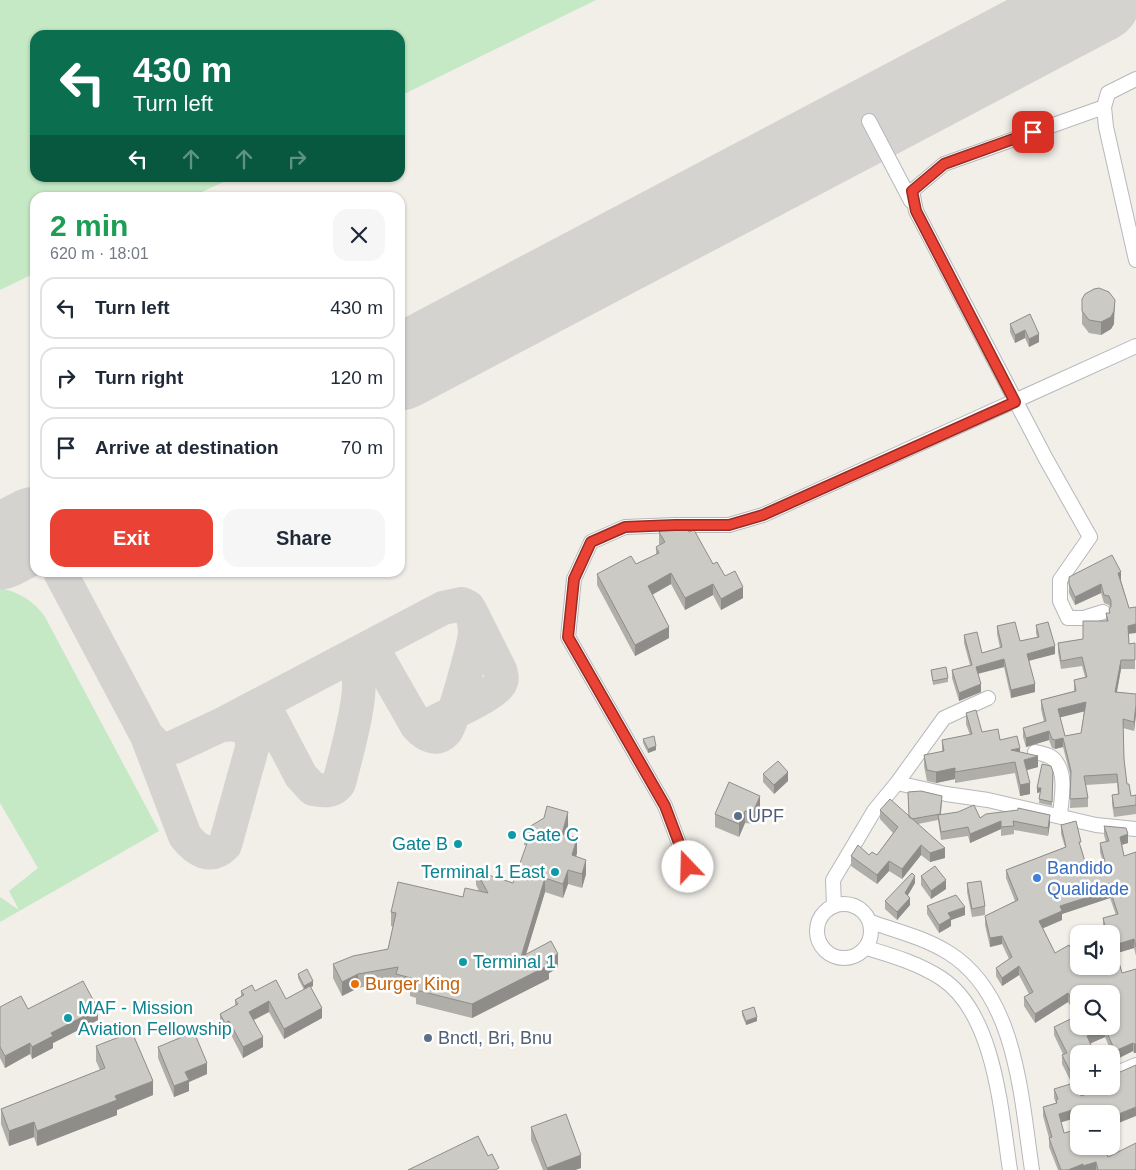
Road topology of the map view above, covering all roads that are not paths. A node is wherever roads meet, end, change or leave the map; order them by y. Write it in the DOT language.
graph roads {
  1 [pos="1136,79"];
  2 [pos="1104,107"];
  3 [pos="869,121"];
  4 [pos="916,211"];
  5 [pos="1136,260"];
  6 [pos="1136,346"];
  7 [pos="1015,402"];
  8 [pos="1103,612"];
  9 [pos="988,698"];
  10 [pos="1035,752"];
  11 [pos="896,783"];
  12 [pos="1060,816"];
  13 [pos="1136,829"];
  14 [pos="688,867"];
  15 [pos="834,906"];
  16 [pos="871,922"];
  17 [pos="867,948"];
  18 [pos="1136,1065"];
  19 [pos="1120,1072"];
  20 [pos="1010,1170"];
  21 [pos="1032,1170"];
  1 -- 2 [label="street"];
  2 -- 4 [label="street"];
  2 -- 5 [label="street"];
  3 -- 4 [label="street"];
  4 -- 7 [label="street"];
  6 -- 7 [label="street"];
  7 -- 8 [label="street"];
  7 -- 14 [label="street"];
  9 -- 11 [label="street"];
  10 -- 12 [label="street"];
  11 -- 12 [label="street"];
  11 -- 15 [label="street"];
  12 -- 13 [label="street"];
  15 -- 16 [label="street"];
  15 -- 17 [label="street"];
  16 -- 17 [label="street"];
  16 -- 21 [label="street"];
  17 -- 20 [label="street"];
  18 -- 19 [label="street"];
}
